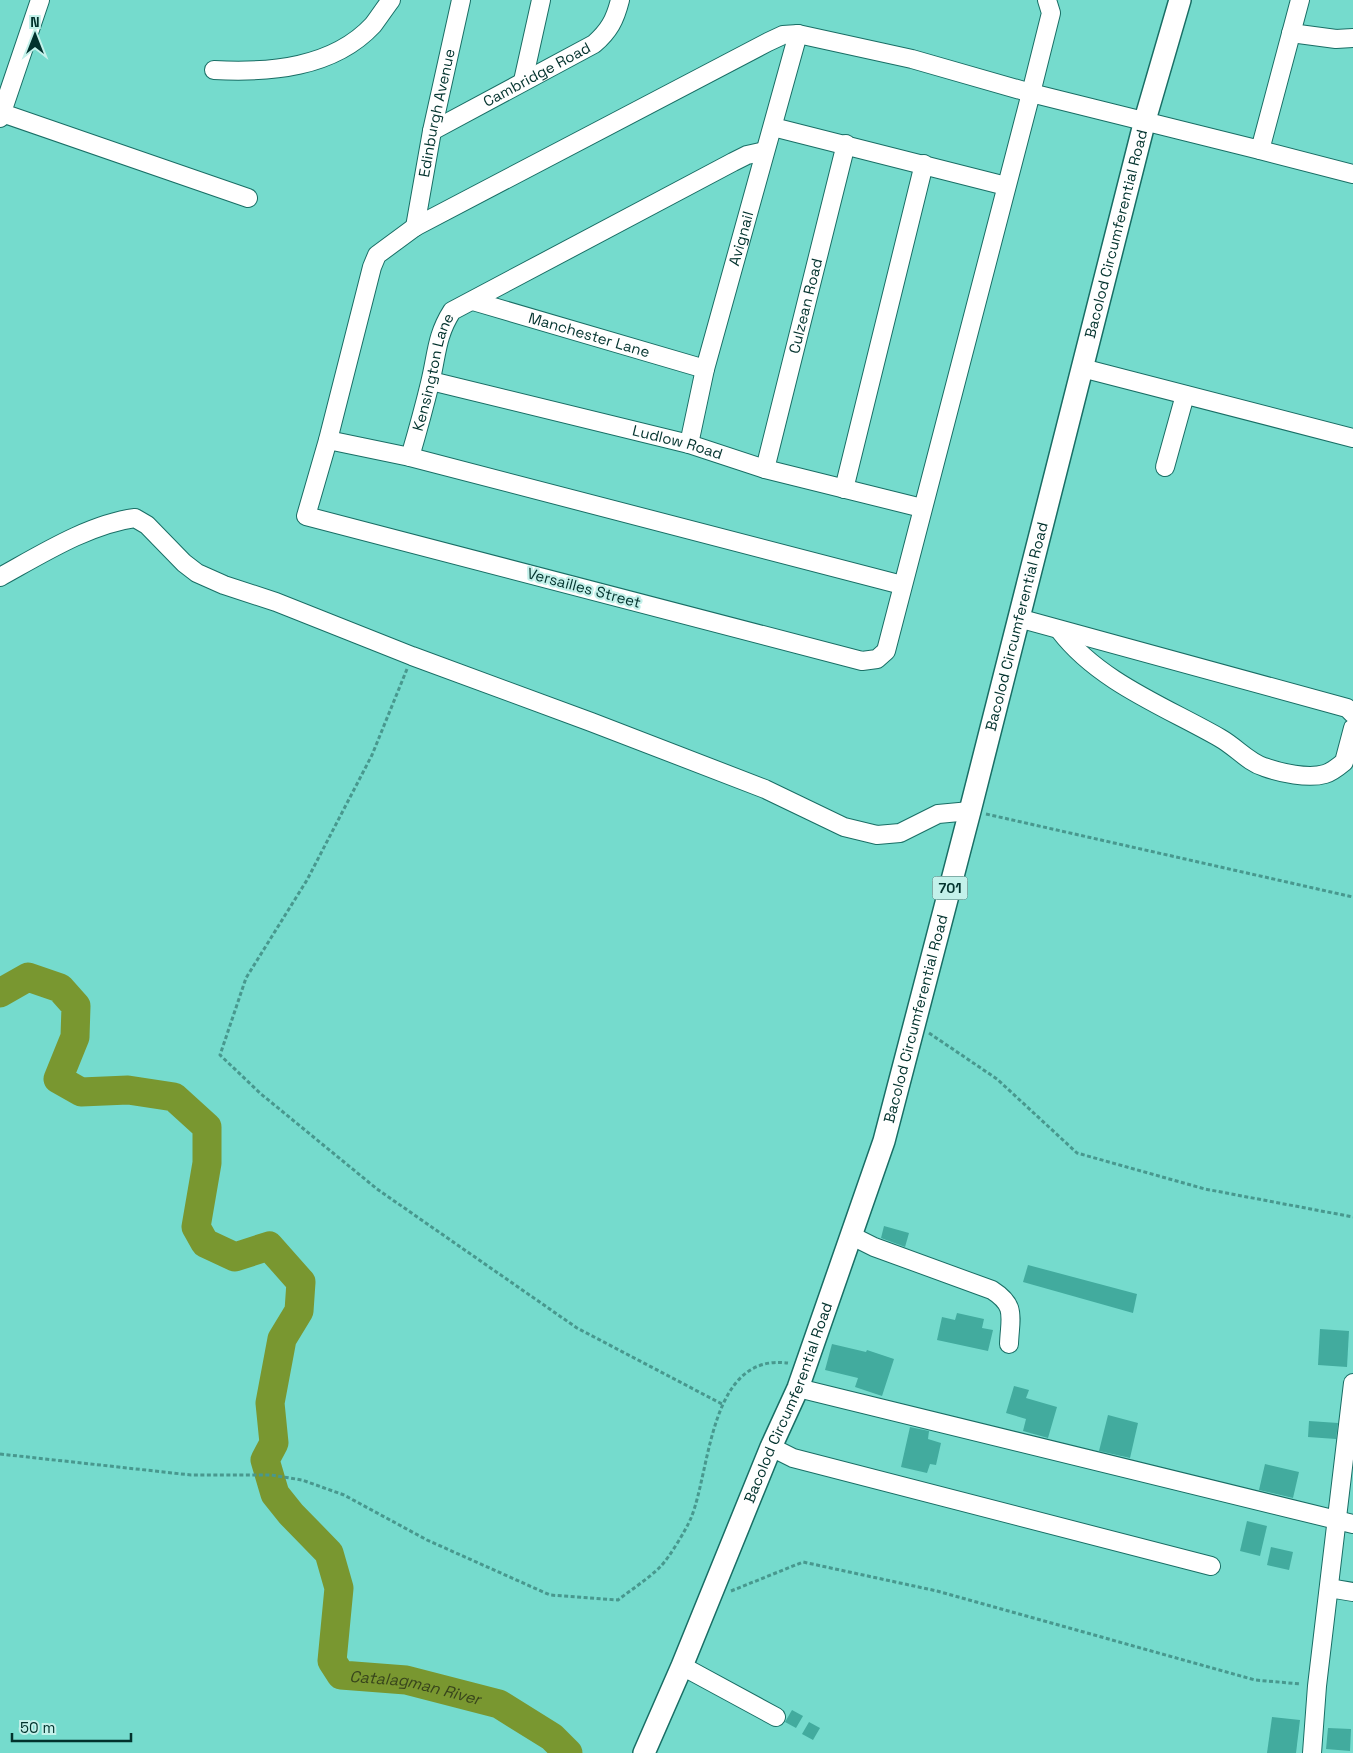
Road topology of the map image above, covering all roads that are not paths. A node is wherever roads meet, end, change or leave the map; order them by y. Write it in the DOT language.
graph roads {
  1 [pos="40,0"];
  2 [pos="391,0"];
  3 [pos="461,0"];
  4 [pos="541,0"];
  5 [pos="620,0"];
  6 [pos="1047,0"];
  7 [pos="1180,0"];
  8 [pos="1300,0"];
  9 [pos="1291,33"];
  10 [pos="798,34"];
  11 [pos="1353,38"];
  12 [pos="214,70"];
  13 [pos="524,81"];
  14 [pos="1032,93"];
  15 [pos="1,116"];
  16 [pos="1145,120"];
  17 [pos="773,127"];
  18 [pos="432,131"];
  19 [pos="846,144"];
  20 [pos="1260,150"];
  21 [pos="765,151"];
  22 [pos="924,164"];
  23 [pos="1353,174"];
  24 [pos="1006,186"];
  25 [pos="248,198"];
  26 [pos="415,227"];
  27 [pos="473,301"];
  28 [pos="1082,368"];
  29 [pos="705,369"];
  30 [pos="431,381"];
  31 [pos="1185,395"];
  32 [pos="1353,438"];
  33 [pos="328,440"];
  34 [pos="689,444"];
  35 [pos="410,457"];
  36 [pos="1165,467"];
  37 [pos="766,469"];
  38 [pos="844,489"];
  39 [pos="922,508"];
  40 [pos="0,577"];
  41 [pos="902,585"];
  42 [pos="1018,618"];
  43 [pos="1060,631"];
  44 [pos="1353,714"];
  45 [pos="1353,728"];
  46 [pos="970,811"];
  47 [pos="852,1236"];
  48 [pos="1009,1344"];
  49 [pos="1353,1383"];
  50 [pos="798,1388"];
  51 [pos="1353,1392"];
  52 [pos="771,1447"];
  53 [pos="1349,1452"];
  54 [pos="1345,1522"];
  55 [pos="1211,1566"];
  56 [pos="1329,1588"];
  57 [pos="1353,1592"];
  58 [pos="682,1666"];
  59 [pos="776,1717"];
  60 [pos="645,1752"];
  61 [pos="1312,1753"];
  1 -- 15 [label="street"];
  2 -- 12 [label="street"];
  3 -- 18 [label="street, Edinburgh Avenue"];
  4 -- 13 [label="street"];
  5 -- 13 [label="street, Cambridge Road"];
  6 -- 14 [label="street"];
  7 -- 16 [label="main road, Bacolod Circumferential Road / 701"];
  8 -- 9 [label="street"];
  9 -- 11 [label="street"];
  9 -- 20 [label="street"];
  10 -- 14 [label="street"];
  10 -- 17 [label="street, Avignail"];
  10 -- 26 [label="street"];
  13 -- 18 [label="street, Cambridge Road"];
  14 -- 16 [label="street"];
  14 -- 24 [label="street"];
  15 -- 25 [label="street"];
  16 -- 20 [label="street"];
  16 -- 28 [label="main road, Bacolod Circumferential Road / 701"];
  17 -- 19 [label="street"];
  17 -- 21 [label="street, Avignail"];
  18 -- 26 [label="street, Edinburgh Avenue"];
  19 -- 22 [label="street"];
  19 -- 37 [label="street, Culzean Road"];
  20 -- 23 [label="street"];
  21 -- 27 [label="street, Kensington Lane"];
  21 -- 29 [label="street, Avignail"];
  22 -- 24 [label="street"];
  22 -- 38 [label="street"];
  24 -- 39 [label="street"];
  26 -- 33 [label="street"];
  27 -- 29 [label="street, Manchester Lane"];
  27 -- 30 [label="street, Kensington Lane"];
  28 -- 31 [label="street"];
  28 -- 42 [label="main road, Bacolod Circumferential Road / 701"];
  29 -- 34 [label="street, Avignail"];
  30 -- 34 [label="street, Ludlow Road"];
  30 -- 35 [label="street, Kensington Lane"];
  31 -- 32 [label="street"];
  31 -- 36 [label="street"];
  33 -- 35 [label="street"];
  33 -- 41 [label="street, Versailles Street"];
  34 -- 37 [label="street, Ludlow Road"];
  35 -- 41 [label="street"];
  37 -- 38 [label="street, Ludlow Road"];
  38 -- 39 [label="street, Ludlow Road"];
  39 -- 41 [label="street"];
  40 -- 46 [label="street"];
  42 -- 43 [label="street"];
  42 -- 46 [label="main road, Bacolod Circumferential Road / 701"];
  43 -- 44 [label="street"];
  43 -- 45 [label="street"];
  46 -- 47 [label="main road, Bacolod Circumferential Road / 701"];
  47 -- 48 [label="street"];
  47 -- 50 [label="main road, Bacolod Circumferential Road / 701"];
  49 -- 51 [label="street"];
  50 -- 52 [label="main road, Bacolod Circumferential Road / 701"];
  50 -- 54 [label="street"];
  51 -- 53 [label="street"];
  52 -- 55 [label="street"];
  52 -- 58 [label="main road, Bacolod Circumferential Road / 701"];
  53 -- 54 [label="street"];
  54 -- 56 [label="street"];
  56 -- 57 [label="street"];
  56 -- 61 [label="street"];
  58 -- 59 [label="street"];
  58 -- 60 [label="main road, Bacolod Circumferential Road / 701"];
}
